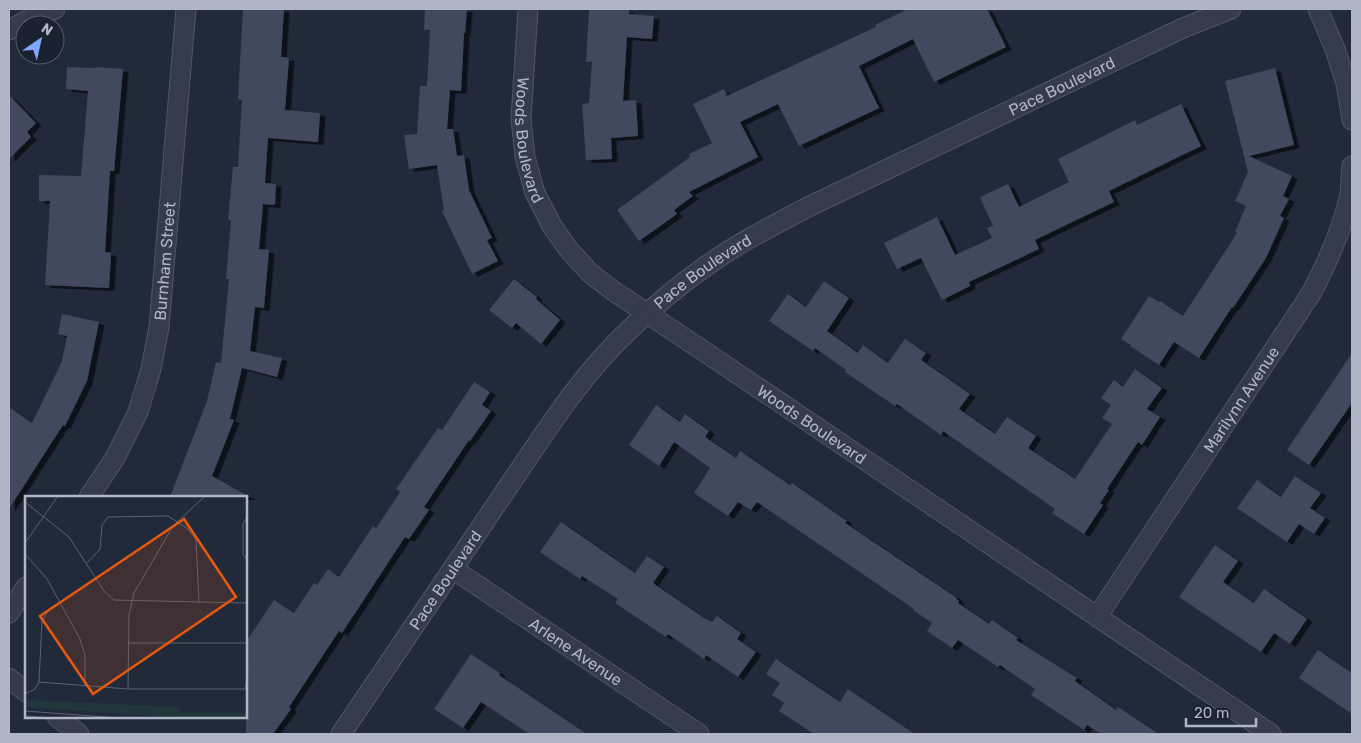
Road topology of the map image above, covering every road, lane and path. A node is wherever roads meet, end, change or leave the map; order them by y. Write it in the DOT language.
graph roads {
  1 [pos="55,9"];
  2 [pos="186,9"];
  3 [pos="528,9"];
  4 [pos="1231,9"];
  5 [pos="1318,9"];
  6 [pos="9,30"];
  7 [pos="1352,120"];
  8 [pos="1352,166"];
  9 [pos="646,314"];
  10 [pos="90,496"];
  11 [pos="453,568"];
  12 [pos="25,589"];
  13 [pos="9,613"];
  14 [pos="1097,616"];
  15 [pos="9,678"];
  16 [pos="25,691"];
  17 [pos="58,718"];
  18 [pos="79,734"];
  19 [pos="341,734"];
  20 [pos="699,734"];
  21 [pos="1271,734"];
  1 -- 6 [label="street"];
  2 -- 10 [label="street, Burnham Street"];
  3 -- 9 [label="street, Woods Boulevard"];
  4 -- 9 [label="street, Pace Boulevard"];
  5 -- 7 [label="street"];
  8 -- 14 [label="street, Marilynn Avenue"];
  9 -- 11 [label="street, Pace Boulevard"];
  9 -- 14 [label="street, Woods Boulevard"];
  11 -- 19 [label="street, Pace Boulevard"];
  11 -- 20 [label="street, Arlene Avenue"];
  12 -- 13 [label="street"];
  14 -- 21 [label="street, Woods Boulevard"];
  15 -- 16 [label="street"];
  17 -- 18 [label="street"];
}
